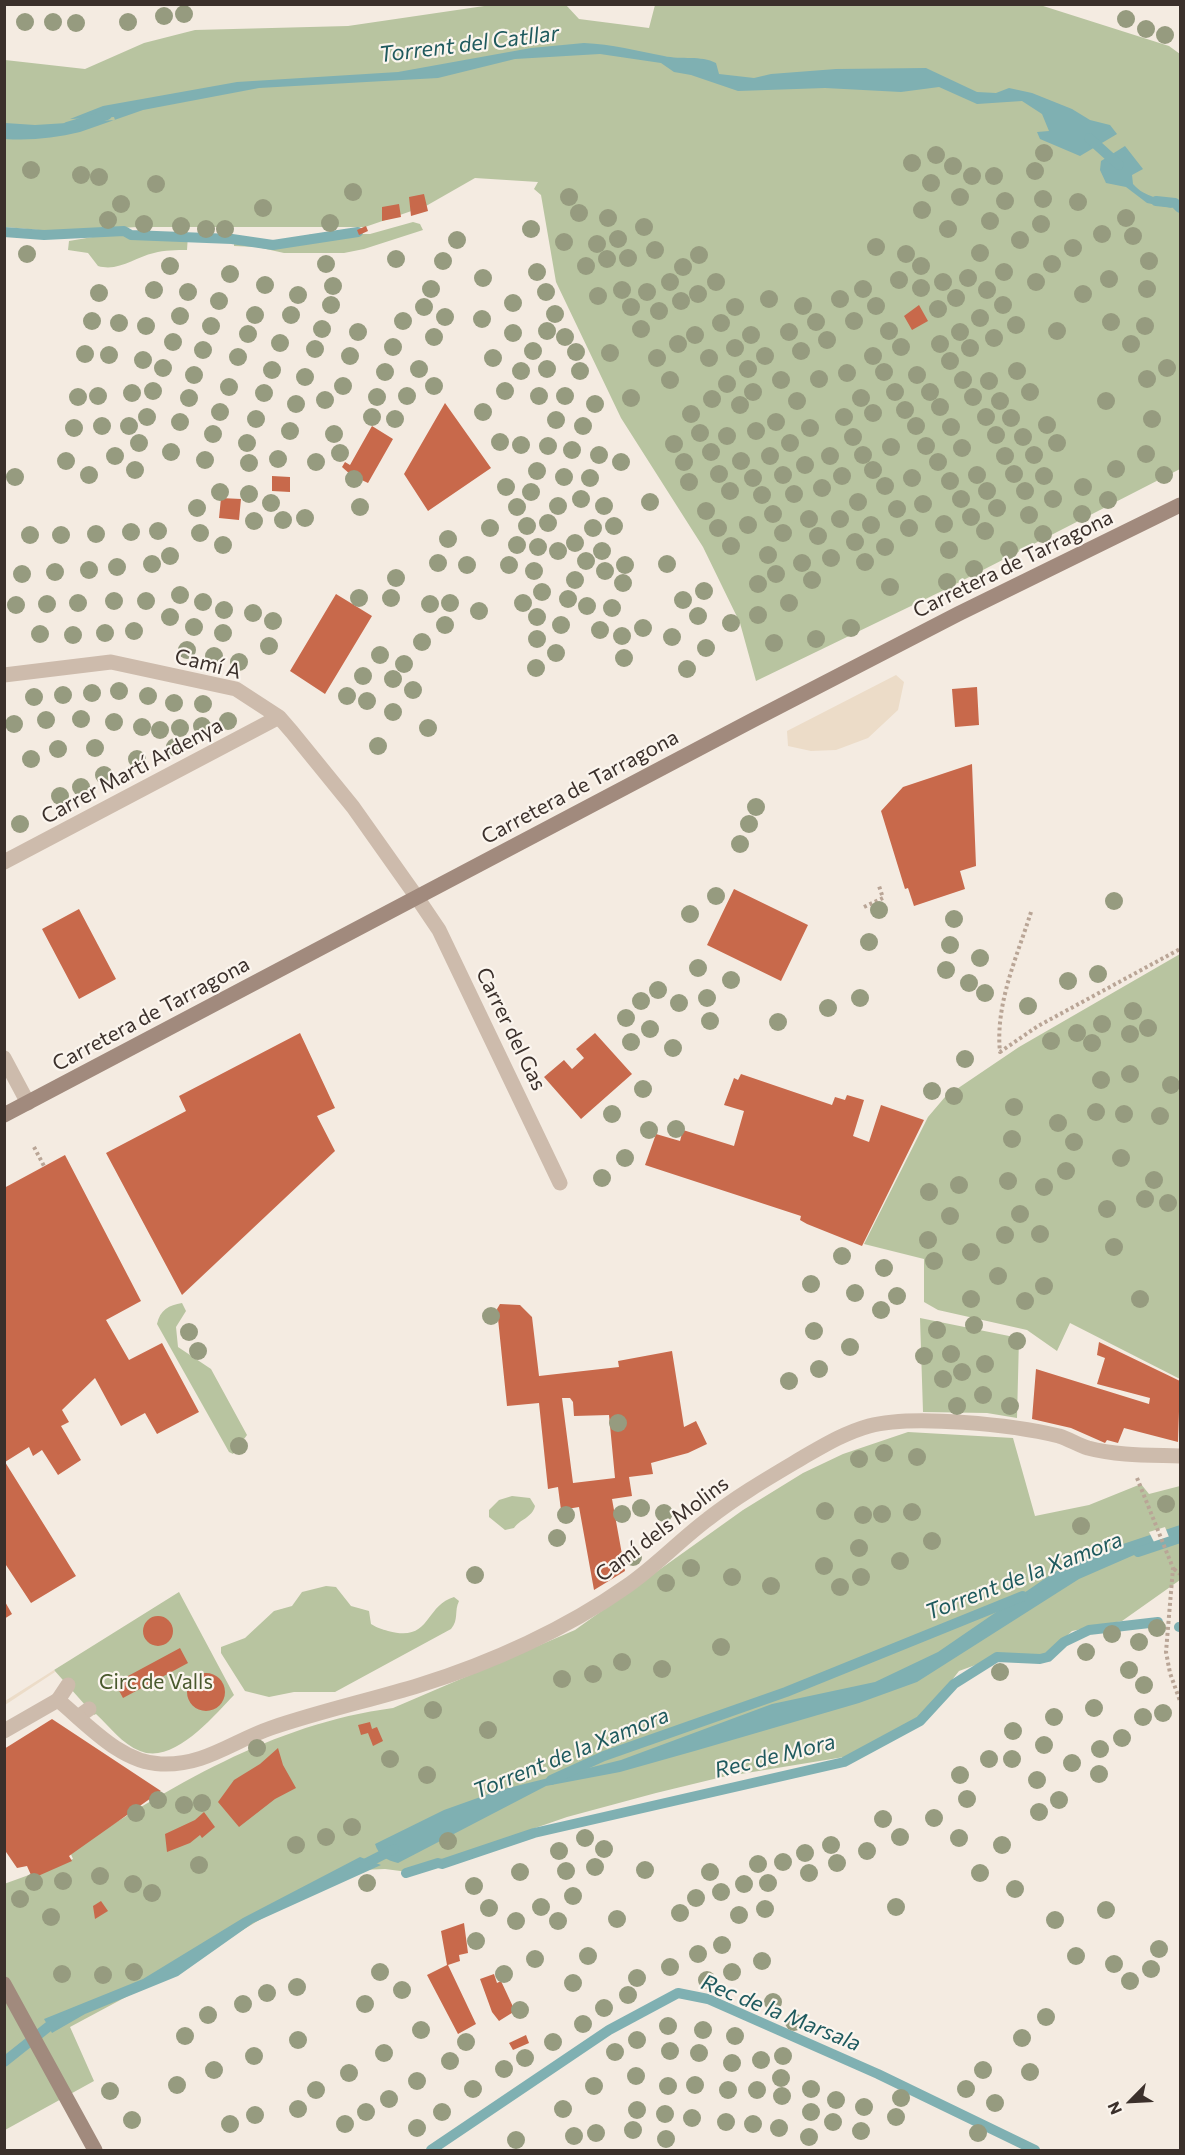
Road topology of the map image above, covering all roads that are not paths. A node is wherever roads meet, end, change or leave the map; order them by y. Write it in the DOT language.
graph roads {
  1 [pos="1180,505"];
  2 [pos="4,675"];
  3 [pos="279,717"];
  4 [pos="4,862"];
  5 [pos="416,897"];
  6 [pos="4,1059"];
  7 [pos="28,1103"];
  8 [pos="4,1115"];
  9 [pos="560,1183"];
  10 [pos="1180,1456"];
  11 [pos="68,1686"];
  12 [pos="58,1700"];
  13 [pos="4,1731"];
  14 [pos="4,1984"];
  15 [pos="94,2151"];
  1 -- 5 [label="main road, Carretera de Tarragona"];
  2 -- 3 [label="street, Camí A"];
  3 -- 4 [label="street, Carrer Martí Ardenya"];
  3 -- 5 [label="street, Camí A"];
  5 -- 7 [label="main road, Carretera de Tarragona"];
  5 -- 9 [label="street, Carrer del Gas"];
  6 -- 7 [label="street"];
  7 -- 8 [label="main road, Carretera de Tarragona"];
  10 -- 12 [label="street, Camí dels Molins"];
  11 -- 12 [label="street"];
  12 -- 13 [label="street"];
  14 -- 15 [label="main road"];
}
